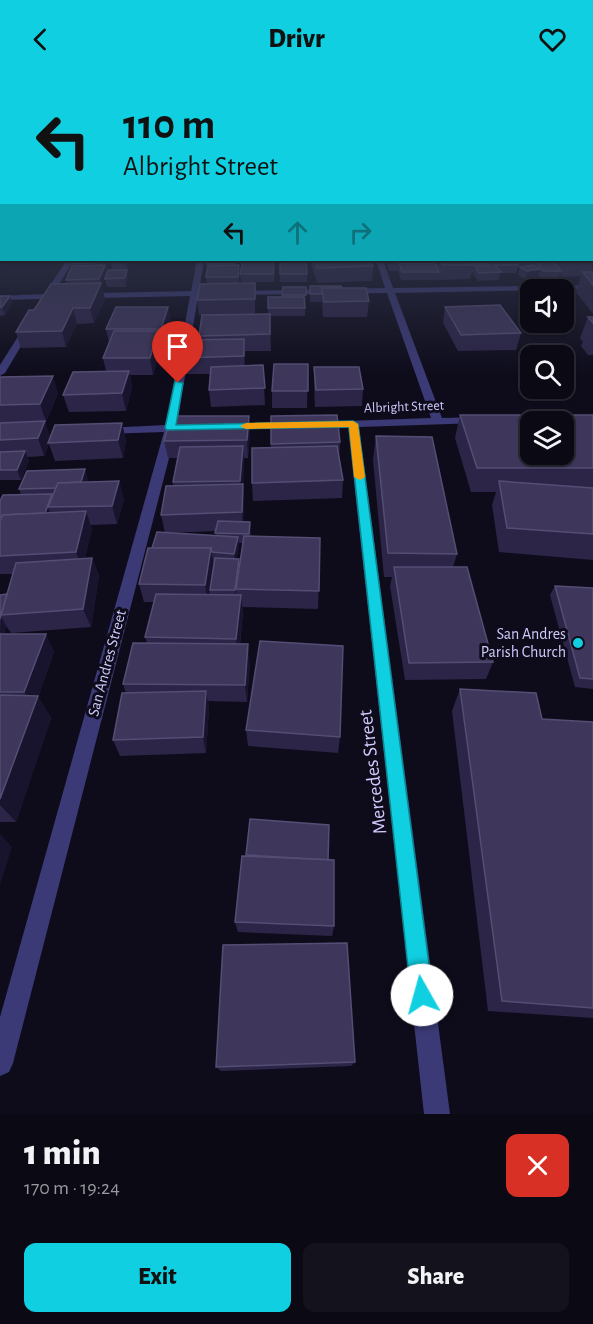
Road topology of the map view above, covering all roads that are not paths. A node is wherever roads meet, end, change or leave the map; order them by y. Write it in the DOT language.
graph roads {
  1 [pos="58,279"];
  2 [pos="197,279"];
  3 [pos="386,279"];
  4 [pos="593,287"];
  5 [pos="390,291"];
  6 [pos="195,293"];
  7 [pos="218,293"];
  8 [pos="229,293"];
  9 [pos="47,296"];
  10 [pos="0,298"];
  11 [pos="41,306"];
  12 [pos="35,316"];
  13 [pos="0,373"];
  14 [pos="486,420"];
  15 [pos="438,421"];
  16 [pos="353,424"];
  17 [pos="216,427"];
  18 [pos="171,428"];
  19 [pos="193,428"];
  20 [pos="91,431"];
  21 [pos="0,1063"];
  22 [pos="437,1114"];
  1 -- 9 [label="street"];
  2 -- 6 [label="street, San Andres Street"];
  3 -- 5 [label="street"];
  4 -- 5 [label="street"];
  5 -- 8 [label="street"];
  5 -- 15 [label="street"];
  6 -- 7 [label="street"];
  6 -- 9 [label="street"];
  6 -- 18 [label="street, San Andres Street"];
  9 -- 10 [label="street"];
  9 -- 11 [label="street"];
  12 -- 13 [label="street"];
  14 -- 15 [label="street, Albright Street"];
  15 -- 16 [label="street, Albright Street"];
  16 -- 17 [label="street, Albright Street"];
  16 -- 22 [label="street, Mercedes Street"];
  18 -- 19 [label="street"];
  18 -- 20 [label="street"];
  18 -- 21 [label="street, San Andres Street"];
}
